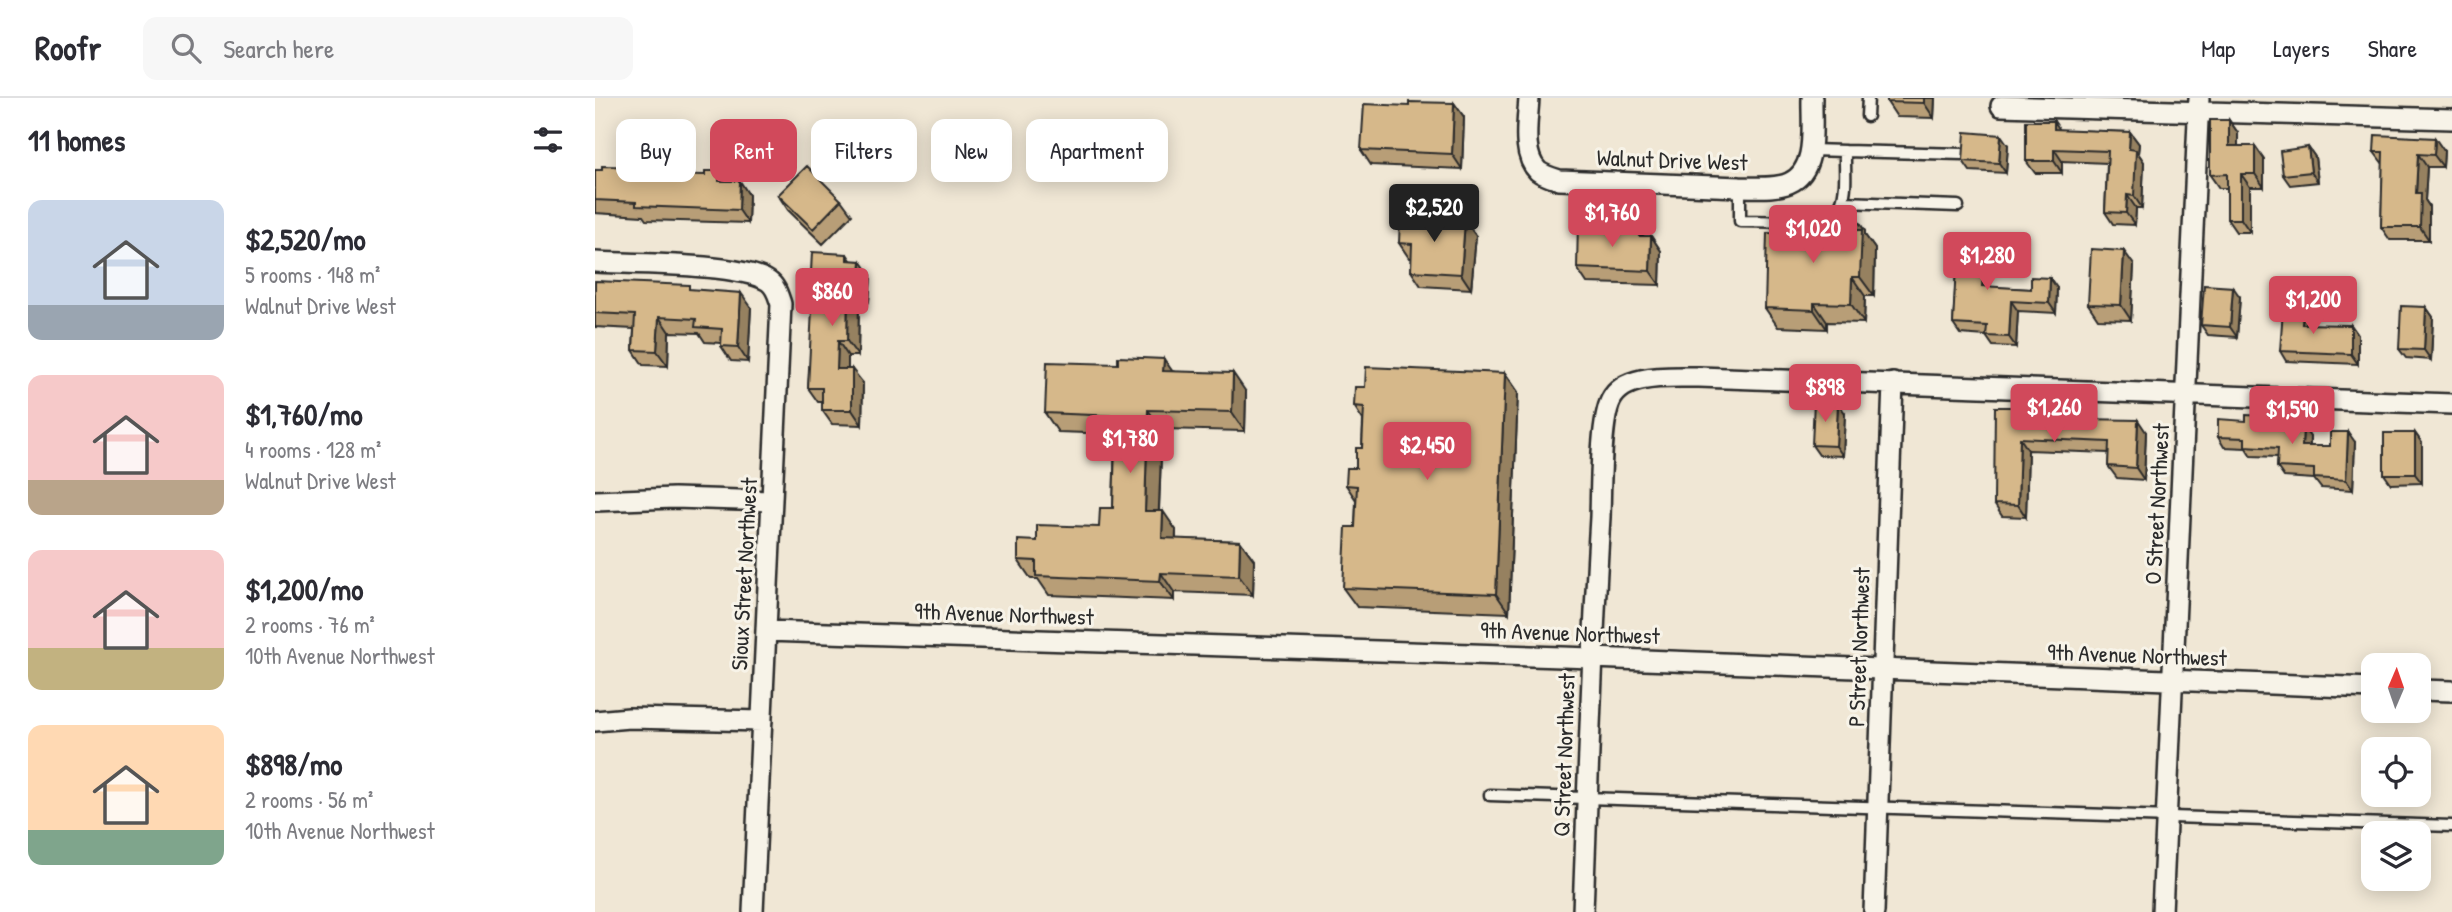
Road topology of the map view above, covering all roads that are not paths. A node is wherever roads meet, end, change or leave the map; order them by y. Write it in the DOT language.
graph roads {
  1 [pos="1528,98"];
  2 [pos="1812,98"];
  3 [pos="1868,98"];
  4 [pos="2199,104"];
  5 [pos="2001,106"];
  6 [pos="1867,116"];
  7 [pos="2452,119"];
  8 [pos="1811,150"];
  9 [pos="1845,151"];
  10 [pos="1962,154"];
  11 [pos="1740,187"];
  12 [pos="1844,202"];
  13 [pos="1958,206"];
  14 [pos="595,262"];
  15 [pos="1893,383"];
  16 [pos="2186,394"];
  17 [pos="2452,404"];
  18 [pos="595,501"];
  19 [pos="772,501"];
  20 [pos="766,631"];
  21 [pos="1592,658"];
  22 [pos="1883,669"];
  23 [pos="2173,680"];
  24 [pos="2361,688"];
  25 [pos="2431,690"];
  26 [pos="2452,691"];
  27 [pos="595,721"];
  28 [pos="762,721"];
  29 [pos="1490,795"];
  30 [pos="1587,799"];
  31 [pos="1878,808"];
  32 [pos="2166,817"];
  33 [pos="2452,826"];
  34 [pos="753,912"];
  35 [pos="1583,912"];
  36 [pos="1874,912"];
  37 [pos="2162,912"];
  1 -- 11 [label="street, Walnut Drive West"];
  2 -- 8 [label="street, Walnut Drive West"];
  3 -- 6 [label="lane"];
  4 -- 5 [label="street"];
  4 -- 7 [label="street"];
  4 -- 16 [label="street, O Street Northwest"];
  8 -- 9 [label="lane"];
  8 -- 11 [label="street, Walnut Drive West"];
  9 -- 10 [label="lane"];
  9 -- 12 [label="lane"];
  11 -- 12 [label="lane"];
  12 -- 13 [label="lane"];
  14 -- 19 [label="street, Sioux Street Northwest"];
  15 -- 16 [label="street, Q Street Northwest"];
  15 -- 21 [label="street, Q Street Northwest"];
  15 -- 22 [label="street, P Street Northwest"];
  16 -- 17 [label="street, Q Street Northwest"];
  16 -- 23 [label="street, O Street Northwest"];
  18 -- 19 [label="street"];
  19 -- 20 [label="street, Sioux Street Northwest"];
  20 -- 21 [label="street, 9th Avenue Northwest"];
  20 -- 28 [label="street, Sioux Street Northwest"];
  21 -- 22 [label="street, 9th Avenue Northwest"];
  21 -- 30 [label="street, Q Street Northwest"];
  22 -- 23 [label="street, 9th Avenue Northwest"];
  22 -- 31 [label="street, P Street Northwest"];
  23 -- 24 [label="street, 9th Avenue Northwest"];
  23 -- 32 [label="street, O Street Northwest"];
  25 -- 26 [label="street"];
  27 -- 28 [label="street"];
  28 -- 34 [label="street, Sioux Street Northwest"];
  29 -- 30 [label="lane"];
  30 -- 31 [label="lane"];
  30 -- 35 [label="street, Q Street Northwest"];
  31 -- 32 [label="lane"];
  31 -- 36 [label="street, P Street Northwest"];
  32 -- 33 [label="lane"];
  32 -- 37 [label="street, O Street Northwest"];
}
